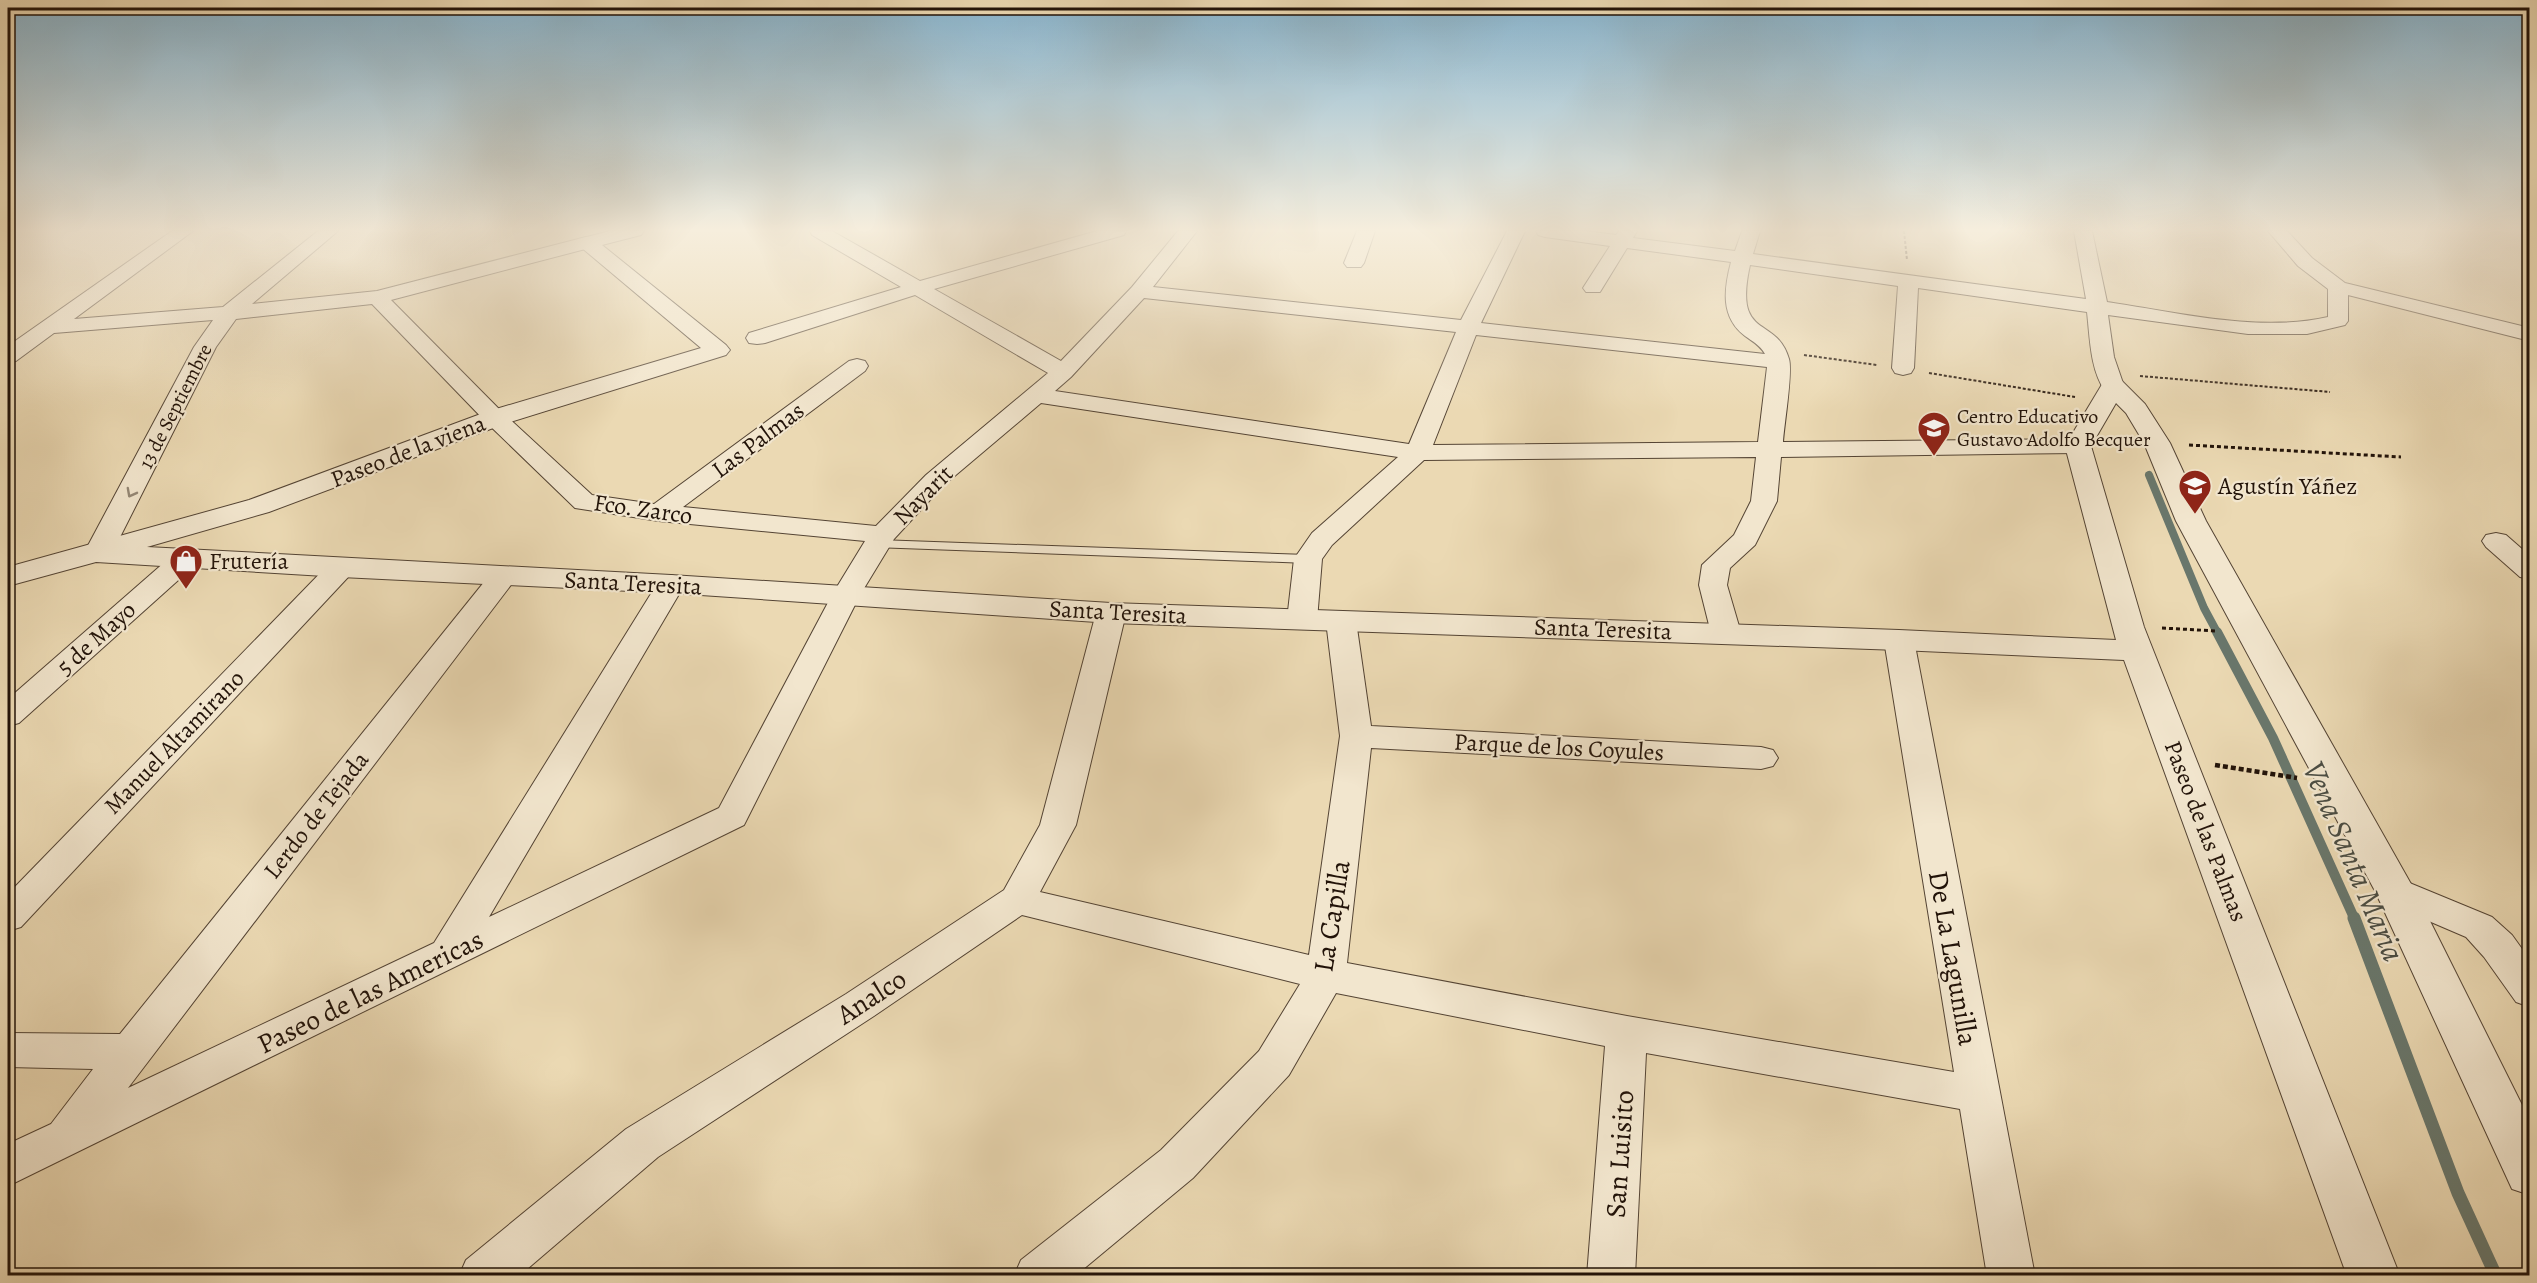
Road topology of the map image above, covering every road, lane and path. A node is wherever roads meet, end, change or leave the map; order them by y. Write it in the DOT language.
graph roads {
  1 [pos="100,291"];
  2 [pos="256,291"];
  3 [pos="398,291"];
  4 [pos="645,291"];
  5 [pos="908,291"];
  6 [pos="922,291"];
  7 [pos="1139,291"];
  8 [pos="1486,291"];
  9 [pos="1736,291"];
  10 [pos="1907,291"];
  11 [pos="1987,291"];
  12 [pos="2094,291"];
  13 [pos="2338,291"];
  14 [pos="2354,291"];
  15 [pos="377,297"];
  16 [pos="2097,306"];
  17 [pos="229,313"];
  18 [pos="49,327"];
  19 [pos="1468,328"];
  20 [pos="2529,335"];
  21 [pos="757,338"];
  22 [pos="8,356"];
  23 [pos="1778,356"];
  24 [pos="857,366"];
  25 [pos="1903,368"];
  26 [pos="1063,372"];
  27 [pos="2108,386"];
  28 [pos="2330,392"];
  29 [pos="1037,395"];
  30 [pos="495,418"];
  31 [pos="2157,443"];
  32 [pos="2078,446"];
  33 [pos="1769,450"];
  34 [pos="1418,453"];
  35 [pos="2401,457"];
  36 [pos="659,513"];
  37 [pos="880,540"];
  38 [pos="2529,542"];
  39 [pos="99,553"];
  40 [pos="1308,559"];
  41 [pos="184,560"];
  42 [pos="341,568"];
  43 [pos="2529,572"];
  44 [pos="8,577"];
  45 [pos="503,577"];
  46 [pos="671,584"];
  47 [pos="846,595"];
  48 [pos="1111,612"];
  49 [pos="1302,620"];
  50 [pos="1341,621"];
  51 [pos="2175,629"];
  52 [pos="2227,632"];
  53 [pos="1726,633"];
  54 [pos="1899,640"];
  55 [pos="2138,651"];
  56 [pos="8,716"];
  57 [pos="1356,736"];
  58 [pos="1761,758"];
  59 [pos="2223,766"];
  60 [pos="2305,780"];
  61 [pos="732,816"];
  62 [pos="2395,891"];
  63 [pos="1017,900"];
  64 [pos="8,917"];
  65 [pos="448,952"];
  66 [pos="1326,975"];
  67 [pos="2529,991"];
  68 [pos="1627,1033"];
  69 [pos="8,1050"];
  70 [pos="130,1052"];
  71 [pos="1977,1094"];
  72 [pos="65,1138"];
  73 [pos="8,1166"];
  74 [pos="2529,1173"];
  75 [pos="483,1275"];
  76 [pos="1038,1275"];
  77 [pos="1611,1275"];
  78 [pos="2011,1275"];
  79 [pos="2374,1275"];
  1 -- 18 [label="street"];
  2 -- 17 [label="street, 13 de Septiembre"];
  3 -- 15 [label="street"];
  4 -- 30 [label="street, Paseo de la viena"];
  5 -- 21 [label="street"];
  6 -- 26 [label="street"];
  7 -- 19 [label="street"];
  7 -- 26 [label="street, Nayarit"];
  8 -- 19 [label="street"];
  9 -- 23 [label="street"];
  10 -- 25 [label="street"];
  11 -- 16 [label="street"];
  12 -- 16 [label="street"];
  13 -- 16 [label="street"];
  14 -- 20 [label="street"];
  15 -- 17 [label="street"];
  15 -- 30 [label="street, Fco. Zarco"];
  16 -- 27 [label="street"];
  17 -- 18 [label="street"];
  17 -- 39 [label="street, 13 de Septiembre, one-way"];
  18 -- 22 [label="street"];
  19 -- 23 [label="street"];
  19 -- 34 [label="street"];
  23 -- 25 [label="path"];
  23 -- 33 [label="street"];
  24 -- 36 [label="street, Las Palmas"];
  25 -- 27 [label="path"];
  26 -- 29 [label="street, Nayarit"];
  27 -- 28 [label="path"];
  27 -- 31 [label="street"];
  27 -- 32 [label="street"];
  29 -- 34 [label="street"];
  29 -- 37 [label="street, Nayarit"];
  30 -- 36 [label="street, Fco. Zarco"];
  30 -- 39 [label="street, Paseo de la viena"];
  31 -- 35 [label="path"];
  31 -- 62 [label="street"];
  32 -- 33 [label="street"];
  32 -- 55 [label="street, Paseo de las Palmas"];
  33 -- 34 [label="street"];
  33 -- 53 [label="street"];
  34 -- 40 [label="street"];
  36 -- 37 [label="street, Fco. Zarco"];
  37 -- 40 [label="lane"];
  37 -- 47 [label="street, Nayarit"];
  38 -- 43 [label="street"];
  39 -- 41 [label="street, Santa Teresita"];
  39 -- 44 [label="street, Paseo de la viena"];
  40 -- 49 [label="street"];
  41 -- 42 [label="street, Santa Teresita"];
  41 -- 56 [label="street, 5 de Mayo"];
  42 -- 45 [label="street, Santa Teresita"];
  42 -- 64 [label="street, Manuel Altamirano"];
  45 -- 46 [label="street, Santa Teresita"];
  45 -- 70 [label="street, Lerdo de Tejada"];
  46 -- 47 [label="street, Santa Teresita"];
  46 -- 65 [label="street"];
  47 -- 48 [label="street, Santa Teresita"];
  47 -- 61 [label="street, Nayarit"];
  48 -- 49 [label="street, Santa Teresita"];
  48 -- 63 [label="street, Analco"];
  49 -- 50 [label="street, Santa Teresita"];
  50 -- 53 [label="street, Santa Teresita"];
  50 -- 57 [label="street, La Capilla"];
  51 -- 52 [label="path"];
  53 -- 54 [label="street, Santa Teresita"];
  54 -- 55 [label="street, Santa Teresita"];
  54 -- 71 [label="street, De La Lagunilla"];
  55 -- 79 [label="street, Paseo de las Palmas"];
  57 -- 58 [label="street, Parque de los Coyules"];
  57 -- 66 [label="street, La Capilla"];
  59 -- 60 [label="path"];
  61 -- 65 [label="street, Paseo de las Americas"];
  62 -- 67 [label="street"];
  62 -- 74 [label="street"];
  63 -- 66 [label="street"];
  63 -- 75 [label="street, Analco"];
  65 -- 72 [label="street, Paseo de las Americas"];
  66 -- 68 [label="street"];
  66 -- 76 [label="street, La Capilla"];
  68 -- 71 [label="street"];
  68 -- 77 [label="street, San Luisito"];
  69 -- 70 [label="street"];
  70 -- 72 [label="street, Lerdo de Tejada"];
  71 -- 78 [label="street, De La Lagunilla"];
  72 -- 73 [label="street, Paseo de las Americas"];
}
